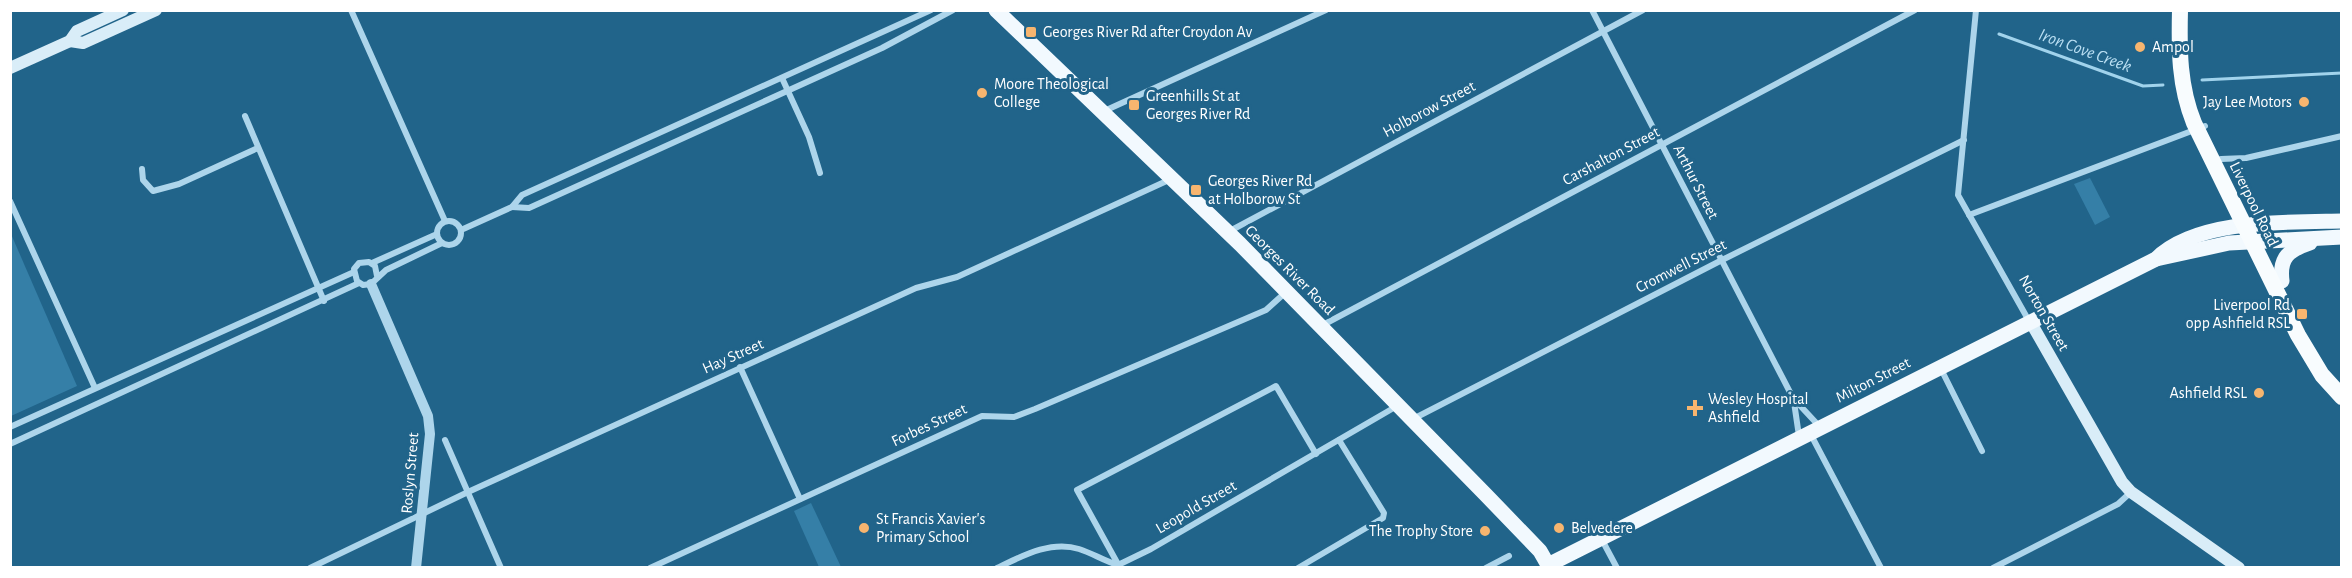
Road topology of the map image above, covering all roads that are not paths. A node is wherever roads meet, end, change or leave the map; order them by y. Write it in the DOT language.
graph roads {
  1 [pos="123,10"];
  2 [pos="156,10"];
  3 [pos="351,10"];
  4 [pos="931,10"];
  5 [pos="953,10"];
  6 [pos="996,10"];
  7 [pos="1326,10"];
  8 [pos="1592,10"];
  9 [pos="1643,10"];
  10 [pos="1915,10"];
  11 [pos="1976,10"];
  12 [pos="2180,10"];
  13 [pos="2189,10"];
  14 [pos="141,14"];
  15 [pos="1603,32"];
  16 [pos="70,41"];
  17 [pos="10,68"];
  18 [pos="782,78"];
  19 [pos="788,90"];
  20 [pos="1102,112"];
  21 [pos="245,116"];
  22 [pos="2201,127"];
  23 [pos="2342,136"];
  24 [pos="1964,140"];
  25 [pos="1662,145"];
  26 [pos="258,148"];
  27 [pos="620,152"];
  28 [pos="2221,159"];
  29 [pos="625,163"];
  30 [pos="142,169"];
  31 [pos="820,173"];
  32 [pos="1171,179"];
  33 [pos="10,201"];
  34 [pos="512,207"];
  35 [pos="1969,214"];
  36 [pos="445,221"];
  37 [pos="2342,221"];
  38 [pos="461,230"];
  39 [pos="1227,232"];
  40 [pos="437,234"];
  41 [pos="2254,234"];
  42 [pos="2342,237"];
  43 [pos="2325,238"];
  44 [pos="442,243"];
  45 [pos="1722,260"];
  46 [pos="372,263"];
  47 [pos="354,272"];
  48 [pos="374,280"];
  49 [pos="2282,281"];
  50 [pos="359,284"];
  51 [pos="319,286"];
  52 [pos="1286,291"];
  53 [pos="324,301"];
  54 [pos="2030,321"];
  55 [pos="1321,327"];
  56 [pos="209,337"];
  57 [pos="215,351"];
  58 [pos="741,367"];
  59 [pos="1940,367"];
  60 [pos="2342,386"];
  61 [pos="95,388"];
  62 [pos="2342,397"];
  63 [pos="1793,398"];
  64 [pos="1398,406"];
  65 [pos="1413,420"];
  66 [pos="10,427"];
  67 [pos="1810,432"];
  68 [pos="446,440"];
  69 [pos="1339,440"];
  70 [pos="10,444"];
  71 [pos="1982,451"];
  72 [pos="1316,454"];
  73 [pos="468,492"];
  74 [pos="2131,492"];
  75 [pos="800,499"];
  76 [pos="422,514"];
  77 [pos="1601,538"];
  78 [pos="1509,556"];
  79 [pos="1119,566"];
  80 [pos="1546,566"];
  81 [pos="309,567"];
  82 [pos="416,567"];
  83 [pos="501,567"];
  84 [pos="650,567"];
  85 [pos="998,567"];
  86 [pos="1298,567"];
  87 [pos="1486,567"];
  88 [pos="1617,567"];
  89 [pos="1881,567"];
  90 [pos="1993,567"];
  91 [pos="2239,567"];
  1 -- 16 [label="main road"];
  2 -- 14 [label="main road"];
  3 -- 36 [label="street"];
  4 -- 18 [label="street"];
  5 -- 19 [label="street"];
  6 -- 20 [label="main road, Georges River Road"];
  7 -- 20 [label="street"];
  8 -- 15 [label="street, Arthur Street"];
  9 -- 15 [label="street, Holborow Street"];
  10 -- 25 [label="street, Carshalton Street"];
  11 -- 24 [label="street, Norton Street"];
  12 -- 22 [label="highway, Liverpool Road"];
  13 -- 22 [label="highway, Liverpool Road"];
  14 -- 16 [label="main road"];
  15 -- 25 [label="street, Arthur Street"];
  15 -- 39 [label="street, Holborow Street"];
  16 -- 17 [label="main road"];
  18 -- 19 [label="street"];
  18 -- 27 [label="street"];
  19 -- 29 [label="street"];
  19 -- 31 [label="street"];
  20 -- 32 [label="main road, Georges River Road"];
  21 -- 26 [label="street"];
  22 -- 28 [label="highway, Liverpool Road"];
  22 -- 35 [label="street"];
  22 -- 41 [label="highway, Liverpool Road"];
  23 -- 28 [label="street"];
  24 -- 35 [label="street, Norton Street"];
  24 -- 45 [label="street, Cromwell Street"];
  25 -- 45 [label="street, Arthur Street"];
  25 -- 55 [label="street, Carshalton Street"];
  26 -- 30 [label="street"];
  26 -- 51 [label="street"];
  27 -- 29 [label="street"];
  27 -- 34 [label="street"];
  28 -- 41 [label="highway, Liverpool Road"];
  29 -- 34 [label="street"];
  32 -- 39 [label="main road, Georges River Road"];
  32 -- 58 [label="street, Hay Street"];
  33 -- 61 [label="street"];
  34 -- 38 [label="street"];
  35 -- 54 [label="street, Norton Street"];
  36 -- 38 [label="street"];
  36 -- 40 [label="street"];
  37 -- 41 [label="main road"];
  38 -- 44 [label="street"];
  39 -- 52 [label="main road, Georges River Road"];
  40 -- 44 [label="street"];
  40 -- 46 [label="street"];
  41 -- 43 [label="main road"];
  41 -- 49 [label="highway, Liverpool Road"];
  41 -- 54 [label="main road, Milton Street"];
  41 -- 62 [label="highway, Liverpool Road"];
  42 -- 43 [label="main road"];
  43 -- 49 [label="main road"];
  44 -- 48 [label="street"];
  45 -- 63 [label="street, Arthur Street"];
  45 -- 65 [label="street, Cromwell Street"];
  46 -- 47 [label="street"];
  46 -- 48 [label="street"];
  47 -- 50 [label="street"];
  47 -- 51 [label="street"];
  48 -- 50 [label="street"];
  48 -- 76 [label="street, Roslyn Street"];
  49 -- 60 [label="highway, Liverpool Road"];
  50 -- 53 [label="street"];
  51 -- 53 [label="street"];
  51 -- 56 [label="street"];
  52 -- 55 [label="main road, Georges River Road"];
  52 -- 75 [label="street, Forbes Street"];
  53 -- 57 [label="street"];
  54 -- 59 [label="main road, Milton Street"];
  54 -- 74 [label="main road, Norton Street"];
  55 -- 64 [label="main road, Georges River Road"];
  56 -- 57 [label="street"];
  56 -- 61 [label="street"];
  57 -- 70 [label="street"];
  58 -- 73 [label="street, Hay Street"];
  58 -- 75 [label="street"];
  59 -- 67 [label="main road, Milton Street"];
  59 -- 71 [label="street"];
  61 -- 66 [label="street"];
  63 -- 67 [label="street, Arthur Street"];
  63 -- 67 [label="street, Arthur Street"];
  64 -- 65 [label="main road, Georges River Road"];
  64 -- 69 [label="street, Leopold Street"];
  65 -- 80 [label="main road, Georges River Road"];
  67 -- 77 [label="main road, Milton Street"];
  67 -- 89 [label="street, Arthur Street"];
  68 -- 73 [label="street"];
  69 -- 72 [label="street, Leopold Street"];
  69 -- 86 [label="street"];
  72 -- 79 [label="street, Leopold Street"];
  72 -- 79 [label="street"];
  73 -- 76 [label="street, Hay Street"];
  73 -- 83 [label="street"];
  74 -- 90 [label="street"];
  74 -- 91 [label="main road, Norton Street"];
  75 -- 84 [label="street, Forbes Street"];
  76 -- 81 [label="street, Hay Street"];
  76 -- 82 [label="street, Roslyn Street"];
  77 -- 80 [label="main road, Milton Street"];
  77 -- 88 [label="street"];
  78 -- 87 [label="street"];
  79 -- 85 [label="street"];
}
